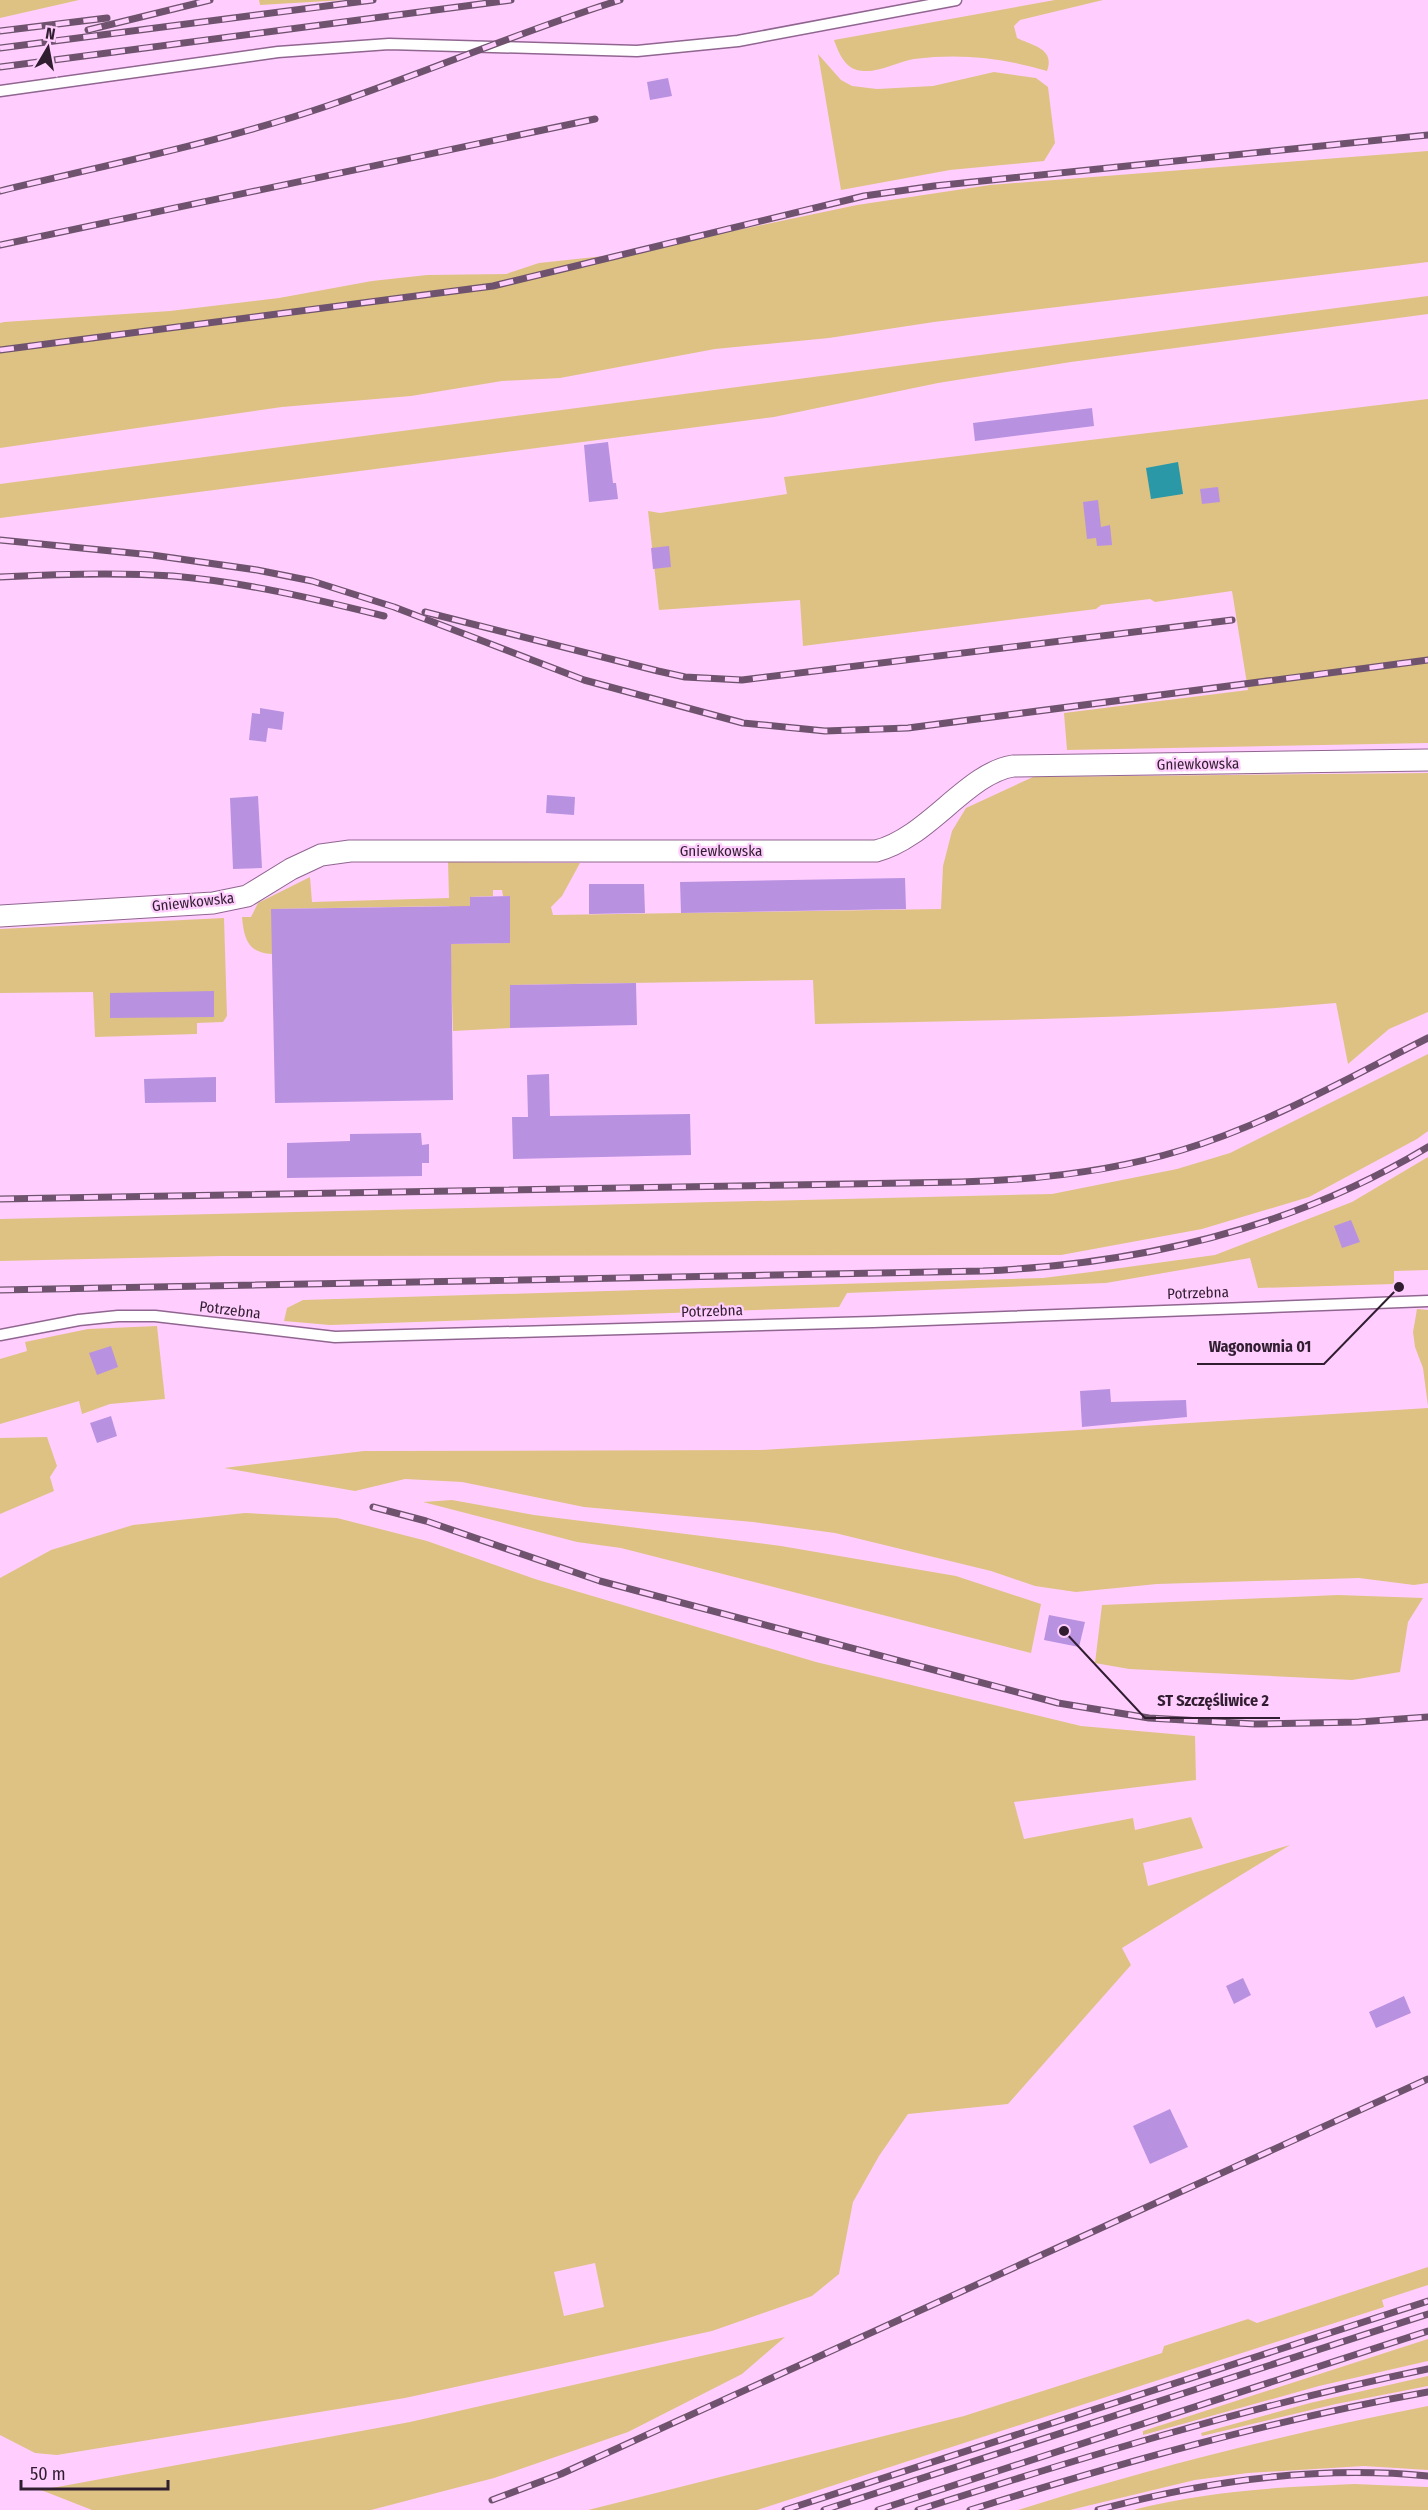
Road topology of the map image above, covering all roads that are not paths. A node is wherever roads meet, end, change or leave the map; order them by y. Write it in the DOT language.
graph roads {
  1 [pos="956,0"];
  2 [pos="0,91"];
  3 [pos="1428,760"];
  4 [pos="0,916"];
  5 [pos="1428,1301"];
  6 [pos="0,1335"];
  1 -- 2 [label="lane"];
  3 -- 4 [label="street, Gniewkowska"];
  5 -- 6 [label="lane, Potrzebna"];
}
